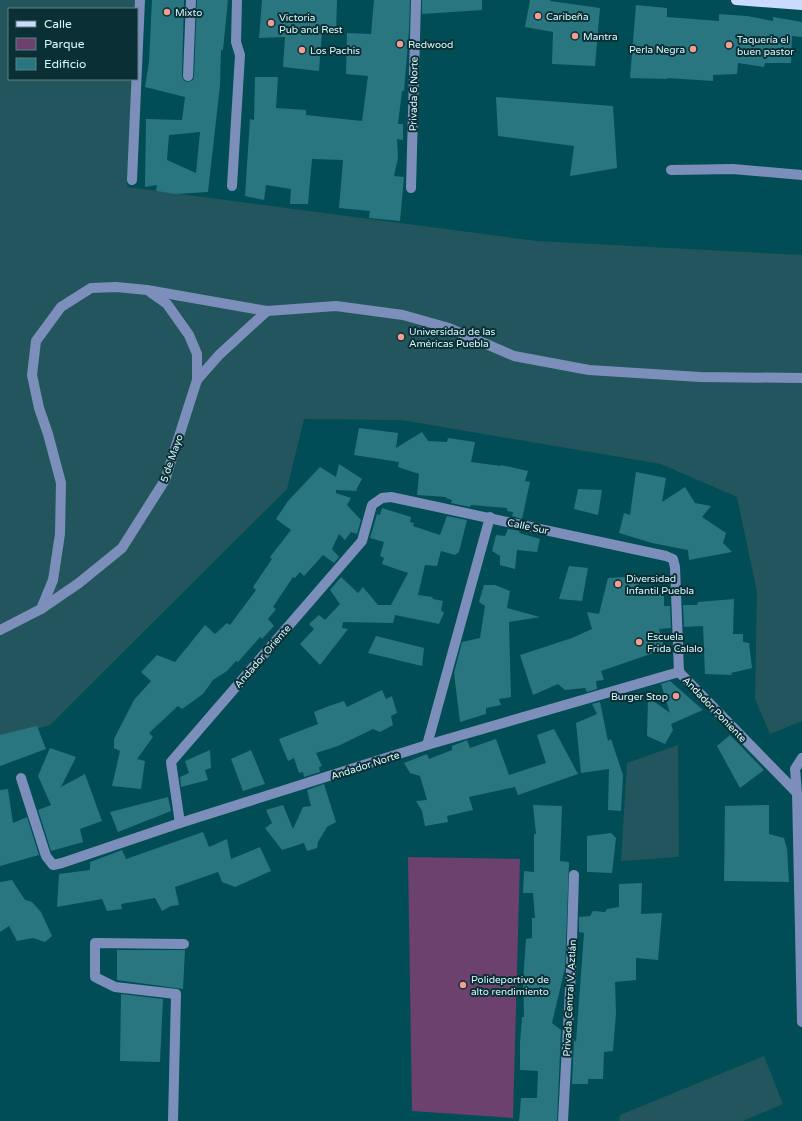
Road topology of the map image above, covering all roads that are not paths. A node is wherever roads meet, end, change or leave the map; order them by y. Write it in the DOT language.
graph roads {
  1 [pos="140,0"];
  2 [pos="191,0"];
  3 [pos="237,0"];
  4 [pos="416,0"];
  5 [pos="736,0"];
  6 [pos="802,5"];
  7 [pos="188,76"];
  8 [pos="671,170"];
  9 [pos="802,175"];
  10 [pos="132,180"];
  11 [pos="232,186"];
  12 [pos="411,188"];
  13 [pos="147,290"];
  14 [pos="267,311"];
  15 [pos="802,378"];
  16 [pos="197,380"];
  17 [pos="382,498"];
  18 [pos="490,517"];
  19 [pos="673,559"];
  20 [pos="41,609"];
  21 [pos="0,630"];
  22 [pos="679,672"];
  23 [pos="427,745"];
  24 [pos="802,758"];
  25 [pos="21,778"];
  26 [pos="797,793"];
  27 [pos="180,823"];
  28 [pos="574,875"];
  29 [pos="184,944"];
  30 [pos="802,1022"];
  31 [pos="173,1121"];
  32 [pos="563,1121"];
  1 -- 10 [label="street"];
  2 -- 7 [label="street"];
  3 -- 11 [label="street"];
  4 -- 12 [label="street, Privada 6 Norte"];
  5 -- 6 [label="main road"];
  8 -- 9 [label="street"];
  13 -- 14 [label="street"];
  13 -- 16 [label="street"];
  13 -- 20 [label="street"];
  14 -- 15 [label="street"];
  14 -- 16 [label="street, 5 de Mayo"];
  16 -- 20 [label="street, 5 de Mayo"];
  17 -- 18 [label="street, Calle Sur"];
  17 -- 27 [label="street, Andador Oriente"];
  18 -- 19 [label="street, Calle Sur"];
  18 -- 23 [label="street"];
  19 -- 22 [label="street, Andador Poniente"];
  20 -- 21 [label="street, 5 de Mayo"];
  22 -- 23 [label="street, Andador Norte"];
  22 -- 26 [label="street, Andador Poniente"];
  23 -- 27 [label="street, Andador Norte"];
  24 -- 26 [label="street"];
  25 -- 27 [label="street, Andador Norte"];
  26 -- 30 [label="street"];
  28 -- 32 [label="street, Privada Central V. Aztlán"];
  29 -- 31 [label="street"];
}
